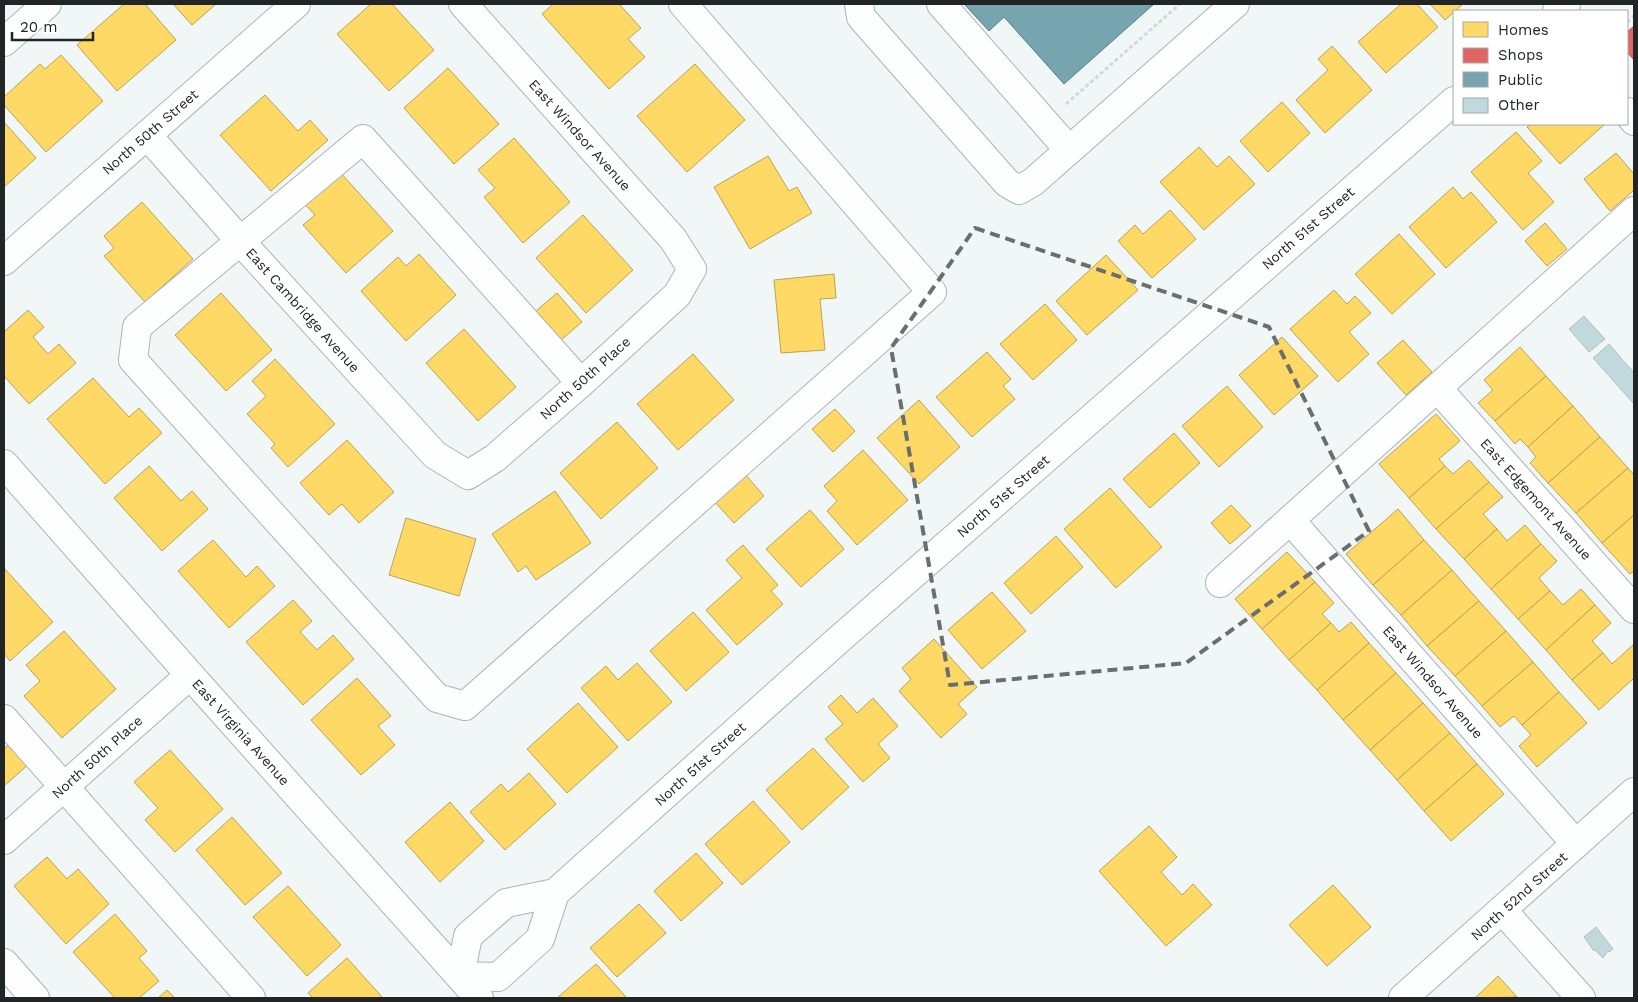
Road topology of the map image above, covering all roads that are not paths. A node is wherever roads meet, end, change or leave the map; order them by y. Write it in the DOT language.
graph roads {
  1 [pos="47,4"];
  2 [pos="296,4"];
  3 [pos="463,4"];
  4 [pos="683,4"];
  5 [pos="859,4"];
  6 [pos="941,4"];
  7 [pos="1235,4"];
  8 [pos="4,42"];
  9 [pos="1453,102"];
  10 [pos="147,135"];
  11 [pos="1069,150"];
  12 [pos="1634,211"];
  13 [pos="241,242"];
  14 [pos="4,261"];
  15 [pos="692,269"];
  16 [pos="581,383"];
  17 [pos="1438,388"];
  18 [pos="4,464"];
  19 [pos="468,475"];
  20 [pos="1290,520"];
  21 [pos="1220,583"];
  22 [pos="1634,609"];
  23 [pos="190,675"];
  24 [pos="4,719"];
  25 [pos="64,786"];
  26 [pos="1634,792"];
  27 [pos="4,840"];
  28 [pos="1576,844"];
  29 [pos="555,893"];
  30 [pos="1503,911"];
  31 [pos="4,963"];
  32 [pos="460,976"];
  33 [pos="35,998"];
  34 [pos="252,998"];
  35 [pos="479,998"];
  36 [pos="1403,998"];
  37 [pos="1581,998"];
  1 -- 8 [label="street"];
  2 -- 10 [label="street, North 50th Street"];
  3 -- 15 [label="street, East Windsor Avenue"];
  4 -- 13 [label="street"];
  5 -- 11 [label="street"];
  6 -- 11 [label="street"];
  7 -- 11 [label="street"];
  9 -- 29 [label="street, North 51st Street"];
  10 -- 13 [label="street, East Cambridge Avenue"];
  10 -- 14 [label="street, North 50th Street"];
  12 -- 17 [label="street"];
  13 -- 16 [label="street"];
  13 -- 19 [label="street, East Cambridge Avenue"];
  15 -- 16 [label="street, North 50th Place"];
  16 -- 19 [label="street, North 50th Place"];
  17 -- 20 [label="street"];
  17 -- 22 [label="street, East Edgemont Avenue"];
  18 -- 23 [label="street, East Virginia Avenue"];
  20 -- 21 [label="street"];
  20 -- 28 [label="street, East Windsor Avenue"];
  23 -- 25 [label="street, North 50th Place"];
  23 -- 32 [label="street, East Virginia Avenue"];
  24 -- 25 [label="street"];
  25 -- 27 [label="street, North 50th Place"];
  25 -- 34 [label="street"];
  26 -- 28 [label="street, North 52nd Street"];
  28 -- 30 [label="street, North 52nd Street"];
  29 -- 32 [label="street"];
  29 -- 32 [label="street"];
  30 -- 36 [label="street, North 52nd Street"];
  30 -- 37 [label="street"];
  31 -- 33 [label="street"];
  32 -- 35 [label="street, East Virginia Avenue"];
}
